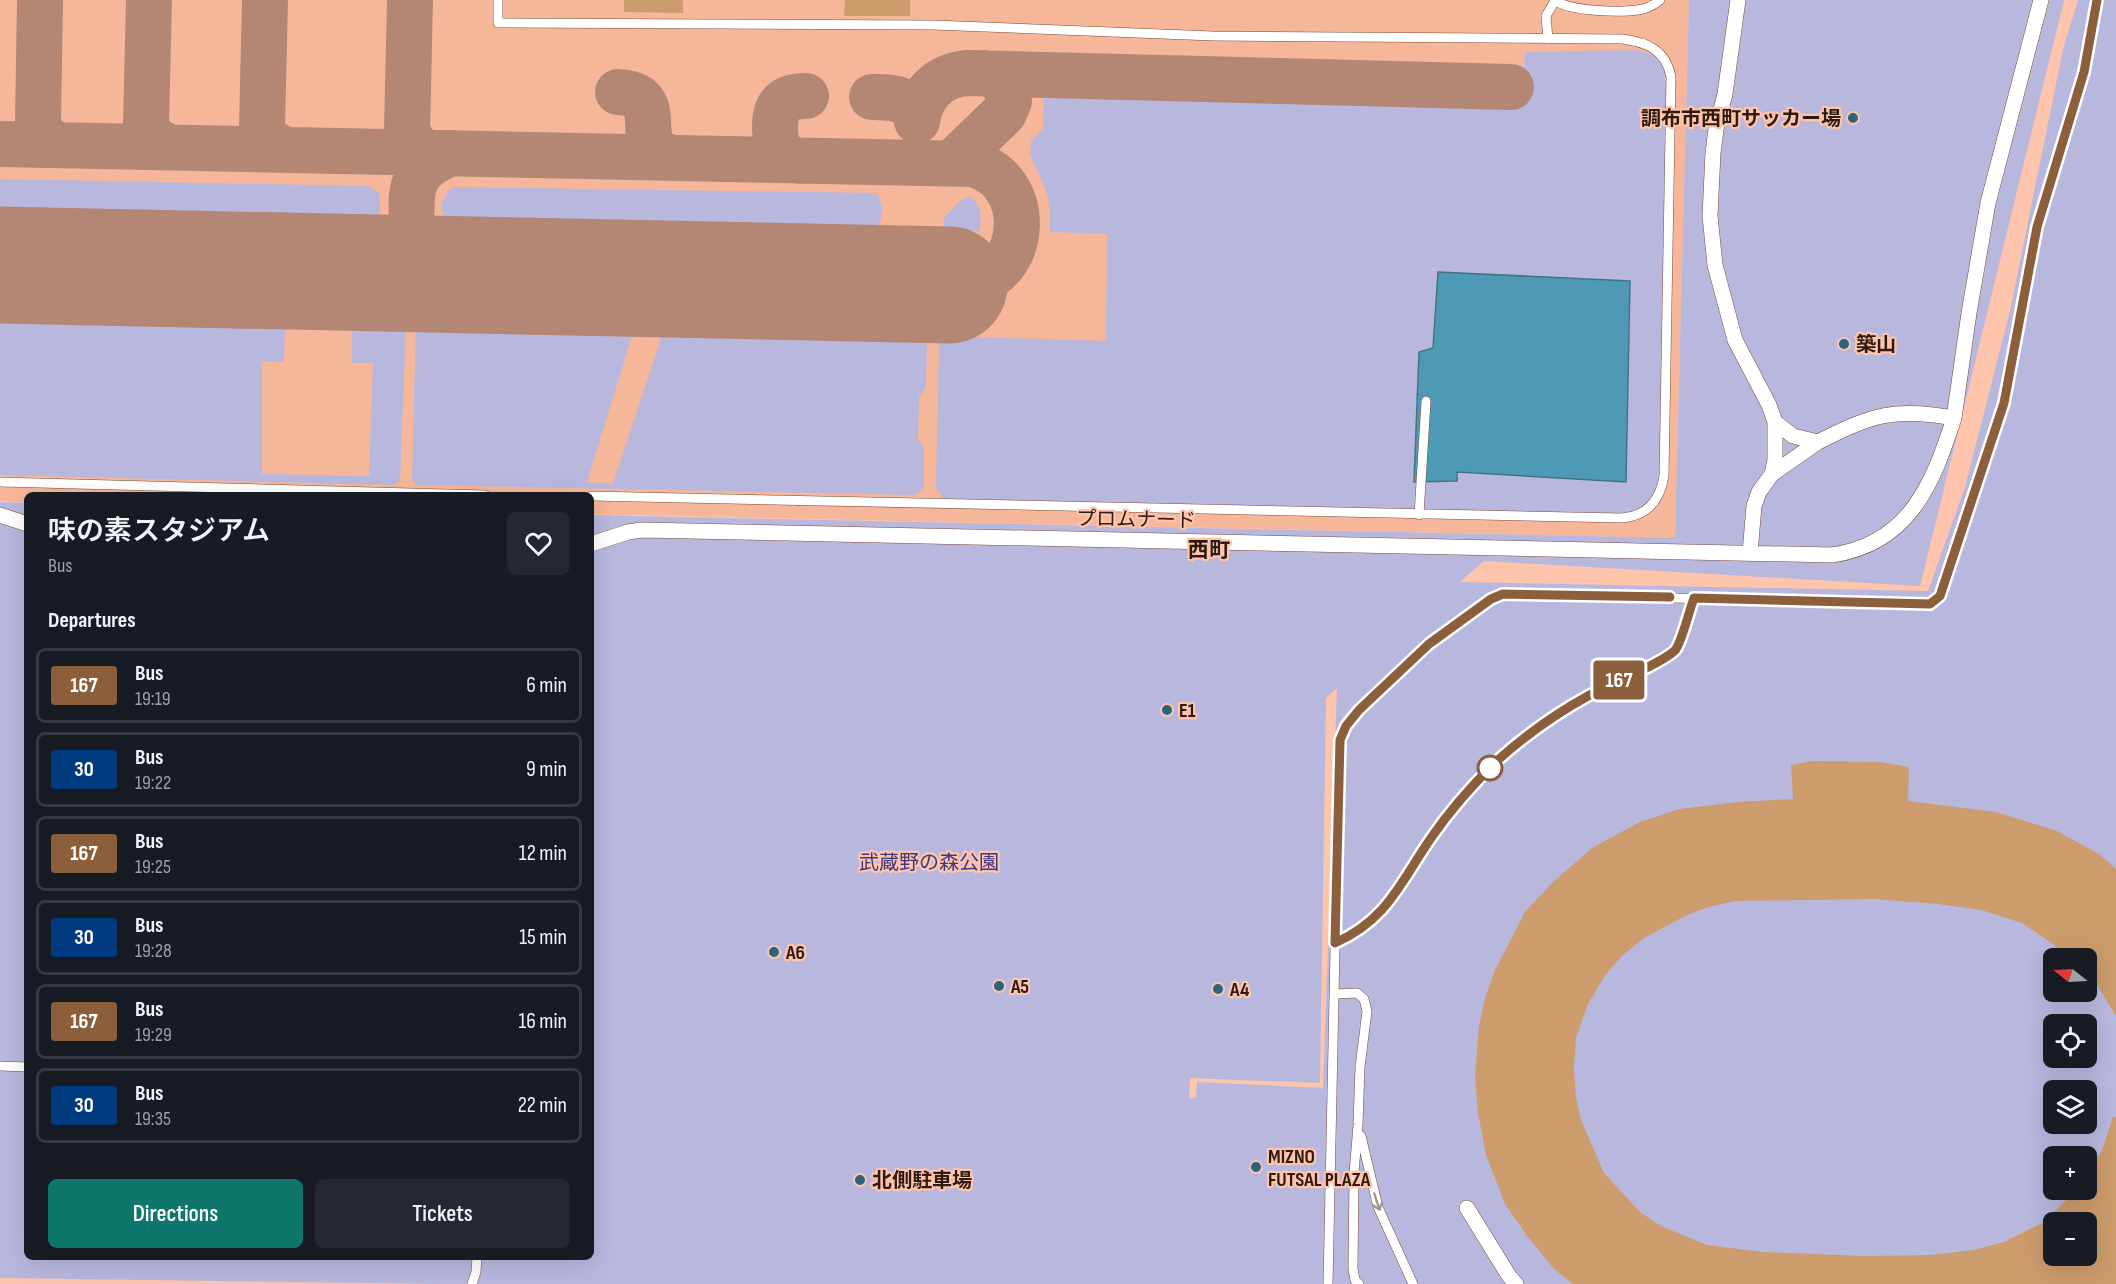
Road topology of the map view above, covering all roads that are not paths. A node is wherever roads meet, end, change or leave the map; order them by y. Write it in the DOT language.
graph roads {
  1 [pos="498,0"];
  2 [pos="1660,0"];
  3 [pos="1738,0"];
  4 [pos="2041,0"];
  5 [pos="2097,0"];
  6 [pos="1555,1"];
  7 [pos="1548,39"];
  8 [pos="1426,401"];
  9 [pos="1954,418"];
  10 [pos="1775,422"];
  11 [pos="1818,442"];
  12 [pos="1772,474"];
  13 [pos="0,482"];
  14 [pos="373,492"];
  15 [pos="594,496"];
  16 [pos="0,515"];
  17 [pos="1419,515"];
  18 [pos="24,523"];
  19 [pos="594,543"];
  20 [pos="1750,553"];
  21 [pos="1694,598"];
  22 [pos="1335,943"];
  23 [pos="1334,994"];
  24 [pos="0,1066"];
  25 [pos="24,1067"];
  26 [pos="1358,1125"];
  27 [pos="1467,1208"];
  28 [pos="477,1260"];
  29 [pos="472,1284"];
  30 [pos="1328,1284"];
  31 [pos="1359,1284"];
  32 [pos="1413,1284"];
  33 [pos="1516,1284"];
  1 -- 7 [label="lane"];
  2 -- 6 [label="lane"];
  3 -- 10 [label="street"];
  4 -- 9 [label="street, プロムナード"];
  5 -- 21 [label="lane"];
  6 -- 7 [label="lane"];
  7 -- 17 [label="lane"];
  8 -- 17 [label="lane"];
  9 -- 11 [label="street"];
  9 -- 20 [label="street, プロムナード"];
  10 -- 11 [label="street"];
  10 -- 12 [label="street"];
  11 -- 12 [label="street"];
  12 -- 20 [label="street"];
  13 -- 14 [label="lane"];
  15 -- 17 [label="lane"];
  16 -- 18 [label="street"];
  19 -- 20 [label="street, プロムナード"];
  21 -- 22 [label="lane"];
  21 -- 22 [label="lane"];
  22 -- 23 [label="lane"];
  23 -- 26 [label="lane"];
  23 -- 30 [label="lane"];
  24 -- 25 [label="lane"];
  26 -- 31 [label="lane"];
  26 -- 32 [label="lane, one-way"];
  27 -- 33 [label="street"];
  28 -- 29 [label="lane"];
}
